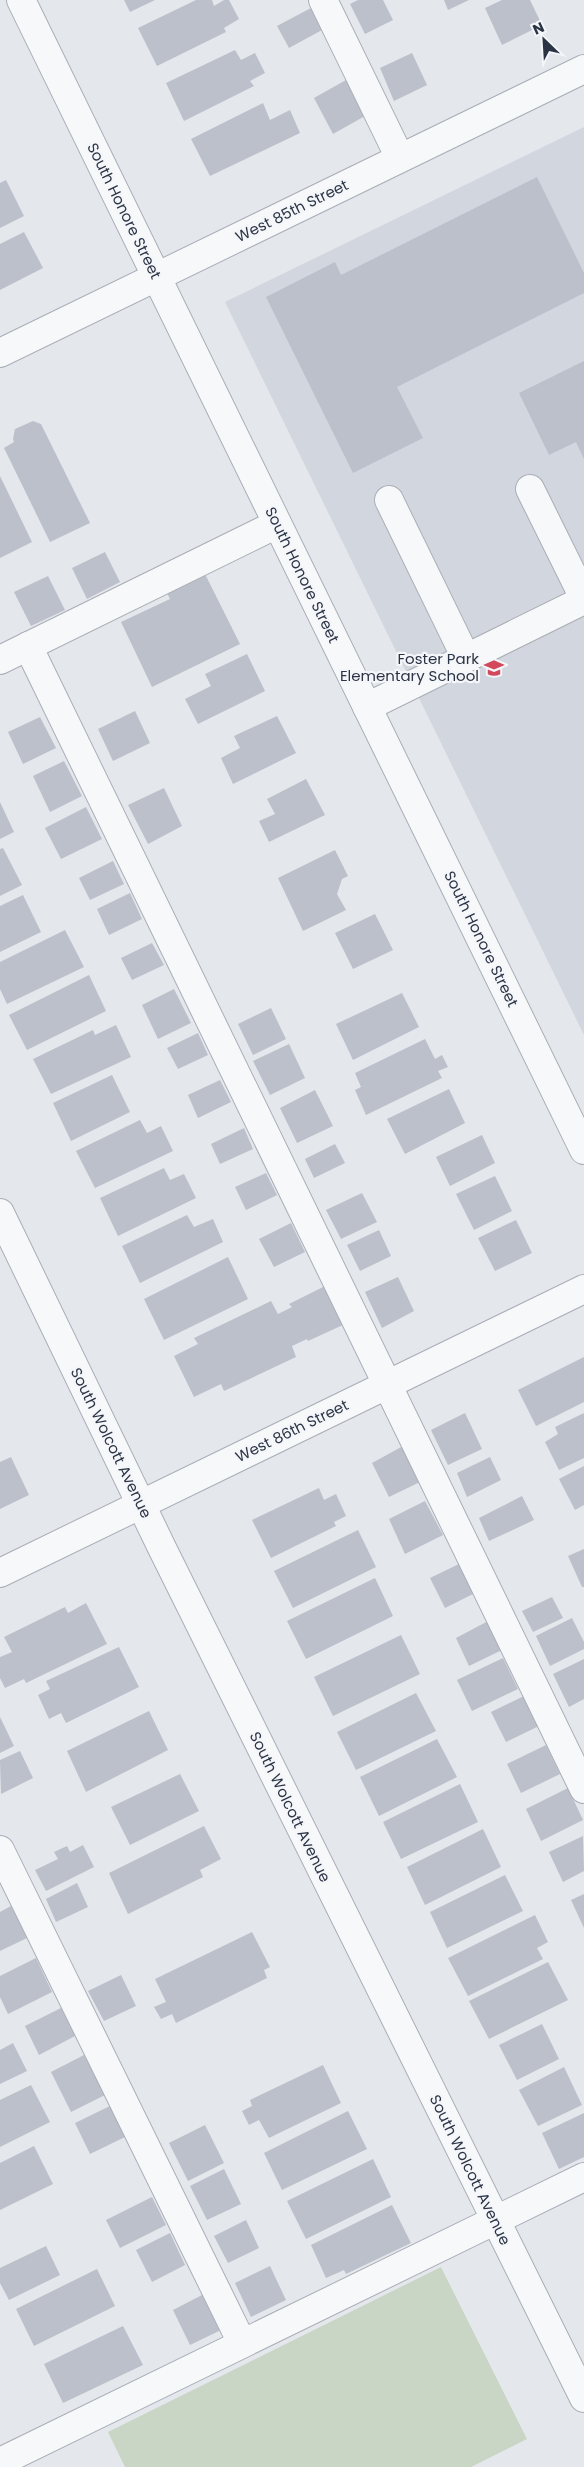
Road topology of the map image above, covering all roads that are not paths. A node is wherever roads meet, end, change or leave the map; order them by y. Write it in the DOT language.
graph roads {
  1 [pos="21,0"];
  2 [pos="323,0"];
  3 [pos="584,69"];
  4 [pos="400,158"];
  5 [pos="157,277"];
  6 [pos="0,353"];
  7 [pos="530,489"];
  8 [pos="389,500"];
  9 [pos="277,524"];
  10 [pos="584,599"];
  11 [pos="28,646"];
  12 [pos="466,658"];
  13 [pos="0,660"];
  14 [pos="367,707"];
  15 [pos="584,1150"];
  16 [pos="0,1213"];
  17 [pos="584,1289"];
  18 [pos="388,1385"];
  19 [pos="140,1504"];
  20 [pos="0,1572"];
  21 [pos="584,1789"];
  22 [pos="0,1850"];
  23 [pos="584,2177"];
  24 [pos="495,2221"];
  25 [pos="242,2343"];
  26 [pos="584,2398"];
  27 [pos="0,2462"];
  1 -- 5 [label="street, South Honore Street"];
  2 -- 4 [label="street"];
  3 -- 4 [label="street, West 85th Street"];
  4 -- 5 [label="street, West 85th Street"];
  5 -- 6 [label="street, West 85th Street"];
  5 -- 9 [label="street, South Honore Street"];
  7 -- 10 [label="street"];
  8 -- 12 [label="street"];
  9 -- 11 [label="street"];
  9 -- 14 [label="street, South Honore Street"];
  10 -- 12 [label="street"];
  11 -- 13 [label="street"];
  11 -- 18 [label="street"];
  12 -- 14 [label="street"];
  14 -- 15 [label="street, South Honore Street"];
  16 -- 19 [label="street, South Wolcott Avenue"];
  17 -- 18 [label="street, West 86th Street"];
  18 -- 19 [label="street, West 86th Street"];
  18 -- 21 [label="street"];
  19 -- 20 [label="street, West 86th Street"];
  19 -- 24 [label="street, South Wolcott Avenue"];
  22 -- 25 [label="street"];
  23 -- 24 [label="street"];
  24 -- 25 [label="street"];
  24 -- 26 [label="street, South Wolcott Avenue"];
  25 -- 27 [label="street"];
}
